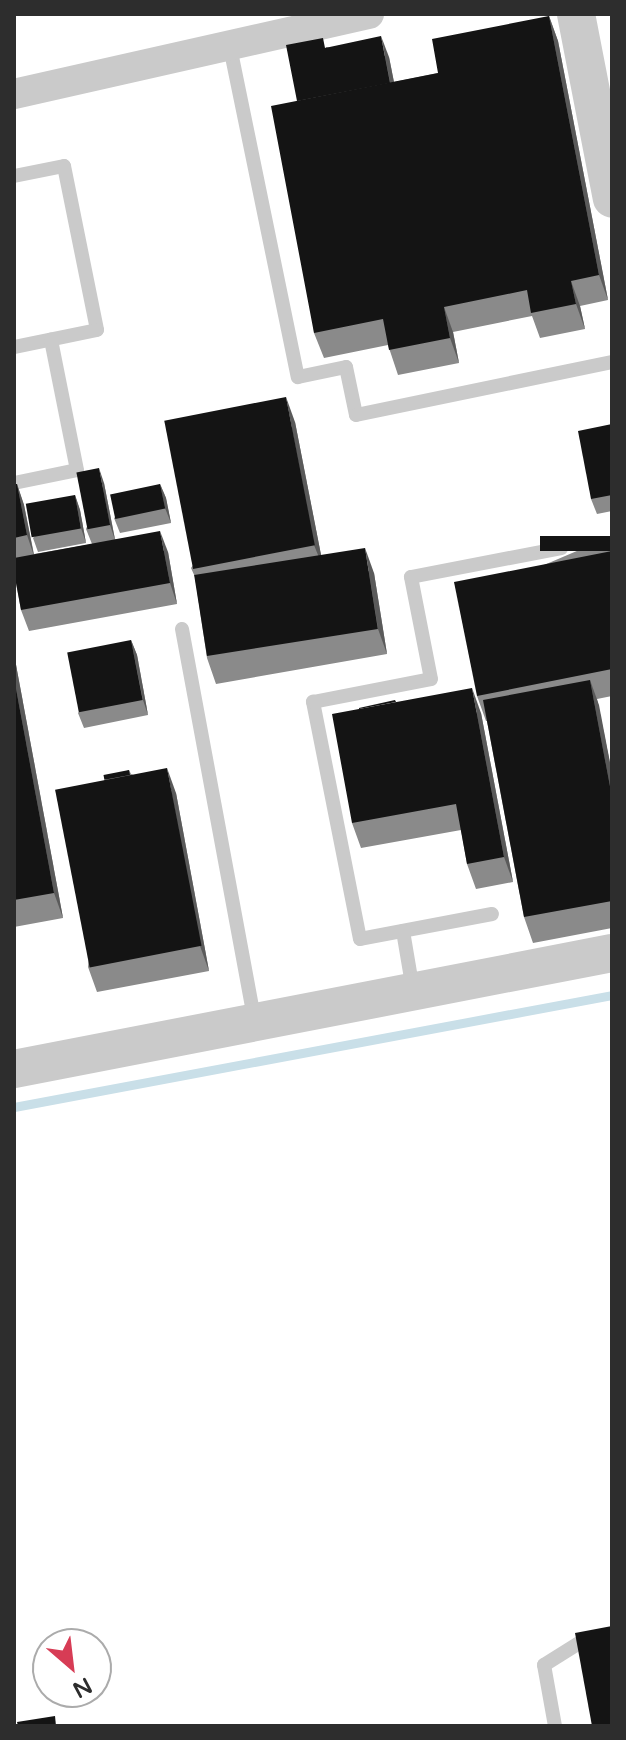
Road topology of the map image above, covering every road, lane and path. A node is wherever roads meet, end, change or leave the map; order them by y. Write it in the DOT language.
graph roads {
  1 [pos="369,14"];
  2 [pos="576,14"];
  3 [pos="230,47"];
  4 [pos="14,94"];
  5 [pos="14,176"];
  6 [pos="612,199"];
  7 [pos="51,340"];
  8 [pos="14,347"];
  9 [pos="612,362"];
  10 [pos="14,483"];
  11 [pos="581,544"];
  12 [pos="182,629"];
  13 [pos="492,914"];
  14 [pos="403,931"];
  15 [pos="612,953"];
  16 [pos="413,991"];
  17 [pos="255,1022"];
  18 [pos="14,1069"];
  19 [pos="612,1639"];
  20 [pos="555,1726"];
  1 -- 3 [label="street"];
  2 -- 6 [label="street"];
  3 -- 4 [label="street"];
  3 -- 9 [label="lane"];
  5 -- 7 [label="lane"];
  7 -- 8 [label="lane"];
  7 -- 10 [label="lane"];
  11 -- 14 [label="lane"];
  12 -- 17 [label="lane"];
  13 -- 14 [label="lane"];
  14 -- 16 [label="lane"];
  15 -- 16 [label="street"];
  16 -- 17 [label="street"];
  17 -- 18 [label="street"];
  19 -- 20 [label="lane"];
}
